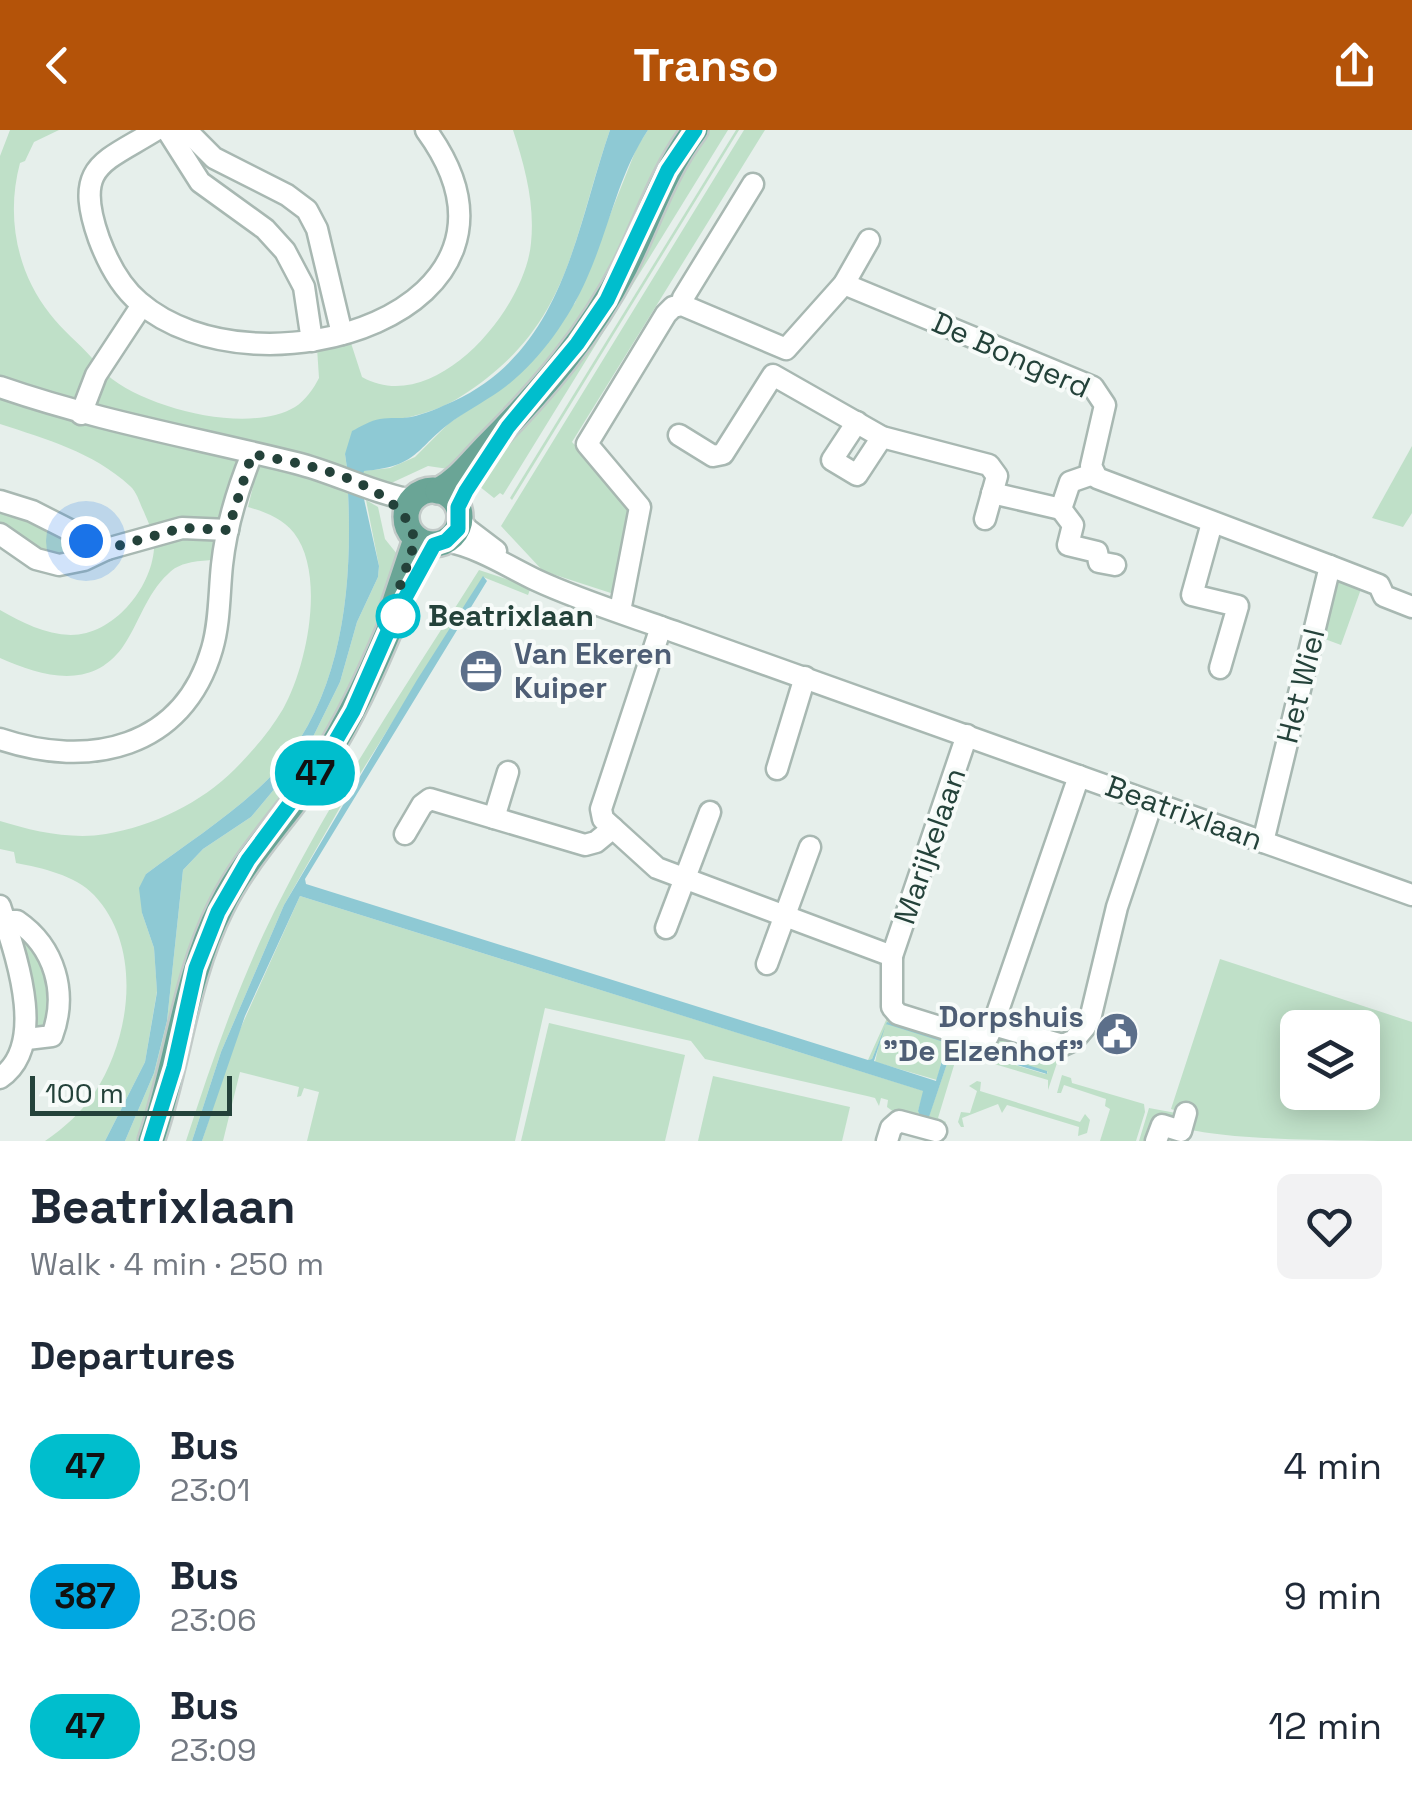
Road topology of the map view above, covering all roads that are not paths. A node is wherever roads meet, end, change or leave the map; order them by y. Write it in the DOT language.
graph roads {
  1 [pos="156,130"];
  2 [pos="167,130"];
  3 [pos="186,130"];
  4 [pos="426,130"];
  5 [pos="695,130"];
  6 [pos="754,184"];
  7 [pos="868,240"];
  8 [pos="844,284"];
  9 [pos="142,305"];
  10 [pos="682,305"];
  11 [pos="342,334"];
  12 [pos="312,340"];
  13 [pos="786,349"];
  14 [pos="773,375"];
  15 [pos="0,387"];
  16 [pos="81,414"];
  17 [pos="857,422"];
  18 [pos="679,435"];
  19 [pos="882,437"];
  20 [pos="252,454"];
  21 [pos="1093,474"];
  22 [pos="992,493"];
  23 [pos="0,501"];
  24 [pos="1061,509"];
  25 [pos="985,519"];
  26 [pos="434,520"];
  27 [pos="1212,523"];
  28 [pos="228,530"];
  29 [pos="0,534"];
  30 [pos="107,549"];
  31 [pos="1115,565"];
  32 [pos="1330,566"];
  33 [pos="1412,606"];
  34 [pos="620,611"];
  35 [pos="661,627"];
  36 [pos="1220,668"];
  37 [pos="805,677"];
  38 [pos="968,735"];
  39 [pos="0,739"];
  40 [pos="777,769"];
  41 [pos="508,772"];
  42 [pos="1079,776"];
  43 [pos="1152,803"];
  44 [pos="710,812"];
  45 [pos="494,818"];
  46 [pos="613,828"];
  47 [pos="405,834"];
  48 [pos="1263,842"];
  49 [pos="810,847"];
  50 [pos="685,878"];
  51 [pos="1412,894"];
  52 [pos="2,914"];
  53 [pos="784,916"];
  54 [pos="666,928"];
  55 [pos="892,956"];
  56 [pos="766,964"];
  57 [pos="994,1026"];
  58 [pos="26,1038"];
  59 [pos="0,1078"];
  60 [pos="1186,1113"];
  61 [pos="936,1131"];
  62 [pos="151,1141"];
  63 [pos="887,1141"];
  64 [pos="1156,1141"];
  1 -- 9 [label="street"];
  2 -- 12 [label="street"];
  3 -- 11 [label="street"];
  4 -- 11 [label="street"];
  5 -- 26 [label="main road"];
  6 -- 10 [label="street"];
  7 -- 8 [label="street"];
  8 -- 13 [label="street"];
  8 -- 21 [label="street, De Bongerd"];
  9 -- 12 [label="street"];
  9 -- 16 [label="street"];
  10 -- 13 [label="street"];
  10 -- 34 [label="street"];
  11 -- 12 [label="street"];
  13 -- 14 [label="street"];
  14 -- 17 [label="street"];
  14 -- 18 [label="street"];
  15 -- 16 [label="street, Beatrixlaan"];
  16 -- 20 [label="street, Beatrixlaan"];
  17 -- 19 [label="street"];
  17 -- 19 [label="street"];
  19 -- 22 [label="street"];
  20 -- 26 [label="street, Beatrixlaan"];
  20 -- 28 [label="street"];
  21 -- 24 [label="street"];
  21 -- 27 [label="street"];
  22 -- 24 [label="street"];
  22 -- 25 [label="street"];
  23 -- 30 [label="street"];
  24 -- 31 [label="street"];
  26 -- 34 [label="street, Beatrixlaan"];
  26 -- 62 [label="main road"];
  27 -- 32 [label="street"];
  27 -- 36 [label="street"];
  28 -- 30 [label="street"];
  28 -- 39 [label="street"];
  29 -- 30 [label="street"];
  32 -- 33 [label="street"];
  32 -- 48 [label="street, Het Wiel"];
  34 -- 35 [label="street, Beatrixlaan"];
  35 -- 37 [label="street, Beatrixlaan"];
  35 -- 46 [label="street"];
  37 -- 38 [label="street, Beatrixlaan"];
  37 -- 40 [label="street"];
  38 -- 42 [label="street, Beatrixlaan"];
  38 -- 55 [label="street, Marijkelaan"];
  41 -- 45 [label="street"];
  42 -- 43 [label="street, Beatrixlaan"];
  42 -- 57 [label="street"];
  43 -- 48 [label="street, Beatrixlaan"];
  43 -- 57 [label="street"];
  44 -- 50 [label="street"];
  45 -- 46 [label="street"];
  45 -- 47 [label="street"];
  46 -- 50 [label="street"];
  48 -- 51 [label="street, Beatrixlaan"];
  49 -- 53 [label="street"];
  50 -- 53 [label="street"];
  50 -- 54 [label="street"];
  52 -- 58 [label="street"];
  52 -- 58 [label="street"];
  53 -- 55 [label="street"];
  53 -- 56 [label="street"];
  55 -- 57 [label="street, Marijkelaan"];
  58 -- 59 [label="street"];
  60 -- 64 [label="street"];
  61 -- 63 [label="street"];
}
